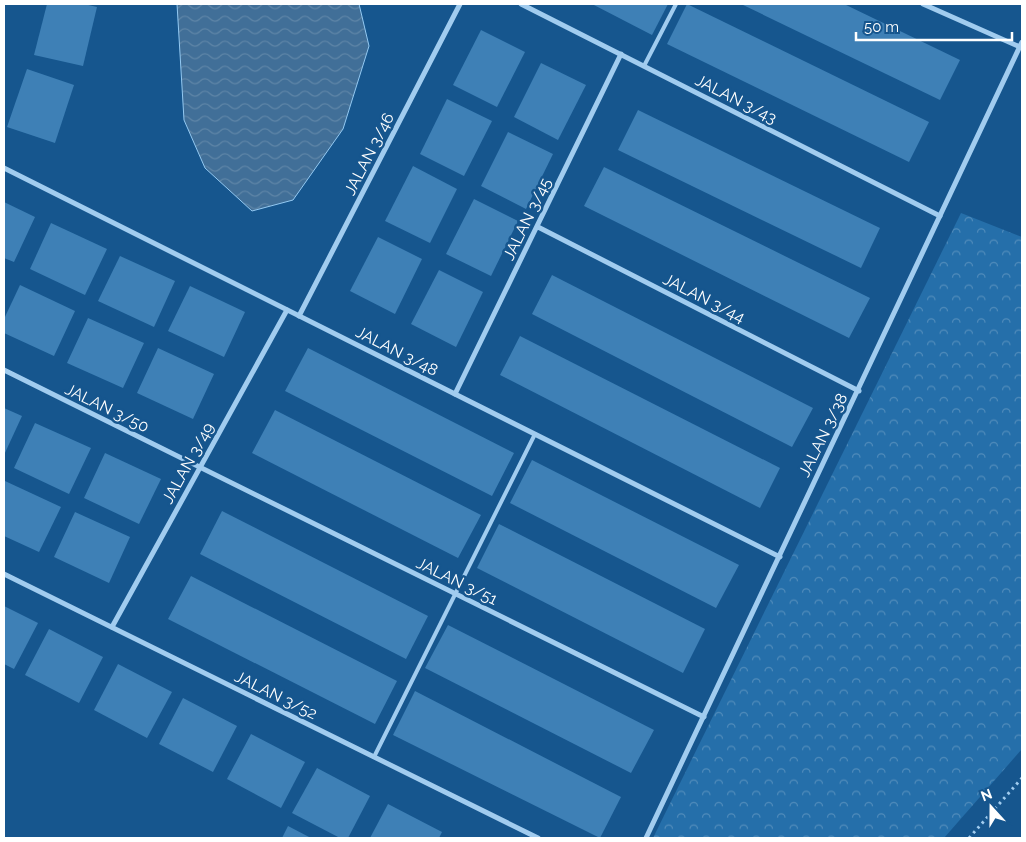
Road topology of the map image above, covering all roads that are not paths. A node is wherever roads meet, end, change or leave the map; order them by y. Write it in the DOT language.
graph roads {
  1 [pos="460,4"];
  2 [pos="521,4"];
  3 [pos="676,4"];
  4 [pos="923,4"];
  5 [pos="1021,45"];
  6 [pos="621,54"];
  7 [pos="644,66"];
  8 [pos="4,168"];
  9 [pos="940,216"];
  10 [pos="538,227"];
  11 [pos="287,310"];
  12 [pos="299,316"];
  13 [pos="4,370"];
  14 [pos="859,391"];
  15 [pos="455,394"];
  16 [pos="534,434"];
  17 [pos="200,468"];
  18 [pos="780,557"];
  19 [pos="4,574"];
  20 [pos="455,594"];
  21 [pos="112,627"];
  22 [pos="704,717"];
  23 [pos="374,757"];
  24 [pos="538,838"];
  25 [pos="646,838"];
  1 -- 12 [label="street, JALAN 3/46"];
  2 -- 6 [label="street, JALAN 3/43"];
  3 -- 7 [label="lane"];
  4 -- 5 [label="street"];
  5 -- 9 [label="street, JALAN 3/38"];
  6 -- 7 [label="street, JALAN 3/43"];
  6 -- 10 [label="street, JALAN 3/45"];
  7 -- 9 [label="street, JALAN 3/43"];
  8 -- 11 [label="street, JALAN 3/48"];
  9 -- 14 [label="street, JALAN 3/38"];
  10 -- 14 [label="street, JALAN 3/44"];
  10 -- 15 [label="street, JALAN 3/45"];
  11 -- 12 [label="street, JALAN 3/48"];
  11 -- 17 [label="street, JALAN 3/49"];
  12 -- 15 [label="street, JALAN 3/48"];
  13 -- 17 [label="street, JALAN 3/50"];
  14 -- 18 [label="street, JALAN 3/38"];
  15 -- 16 [label="street, JALAN 3/48"];
  16 -- 18 [label="street, JALAN 3/48"];
  16 -- 20 [label="lane"];
  17 -- 20 [label="street, JALAN 3/51"];
  17 -- 21 [label="street, JALAN 3/49"];
  18 -- 22 [label="street, JALAN 3/38"];
  19 -- 21 [label="street, JALAN 3/52"];
  20 -- 22 [label="street, JALAN 3/51"];
  20 -- 23 [label="lane"];
  21 -- 23 [label="street, JALAN 3/52"];
  22 -- 25 [label="street, JALAN 3/38"];
  23 -- 24 [label="street, JALAN 3/52"];
}
